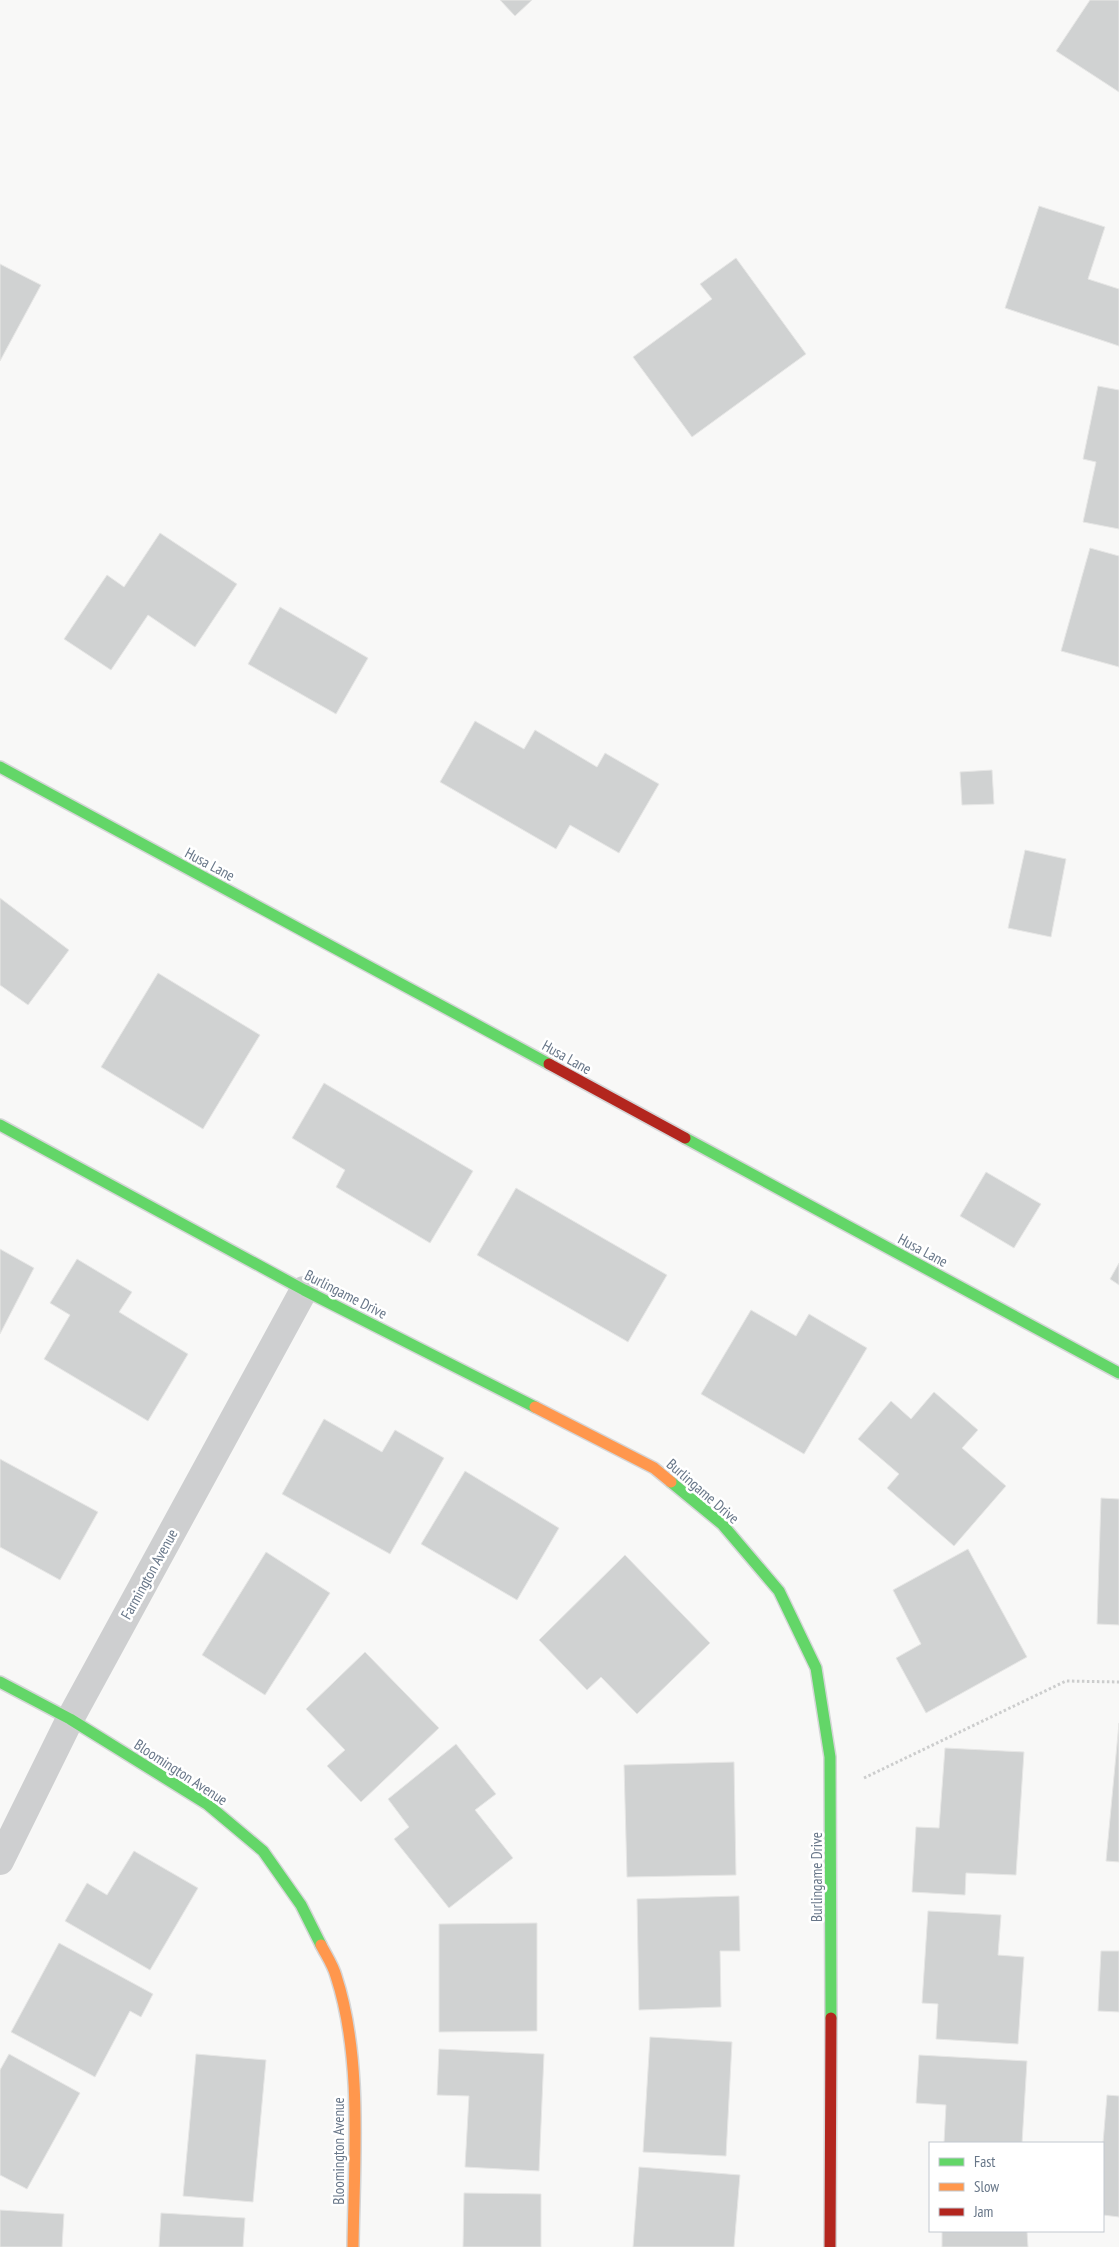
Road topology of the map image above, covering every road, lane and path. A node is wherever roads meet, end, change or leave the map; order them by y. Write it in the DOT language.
graph roads {
  1 [pos="0,767"];
  2 [pos="0,1125"];
  3 [pos="304,1290"];
  4 [pos="1119,1373"];
  5 [pos="0,1682"];
  6 [pos="1119,1682"];
  7 [pos="70,1719"];
  8 [pos="831,1794"];
  9 [pos="0,1861"];
  10 [pos="353,2247"];
  11 [pos="830,2247"];
  1 -- 4 [label="street, Husa Lane"];
  2 -- 3 [label="street, Burlingame Drive"];
  3 -- 7 [label="street, Farmington Avenue"];
  3 -- 8 [label="street, Burlingame Drive"];
  5 -- 7 [label="street, Bloomington Avenue"];
  6 -- 8 [label="path"];
  7 -- 9 [label="street, Farmington Avenue"];
  7 -- 10 [label="street, Bloomington Avenue"];
  8 -- 11 [label="street, Burlingame Drive"];
}
